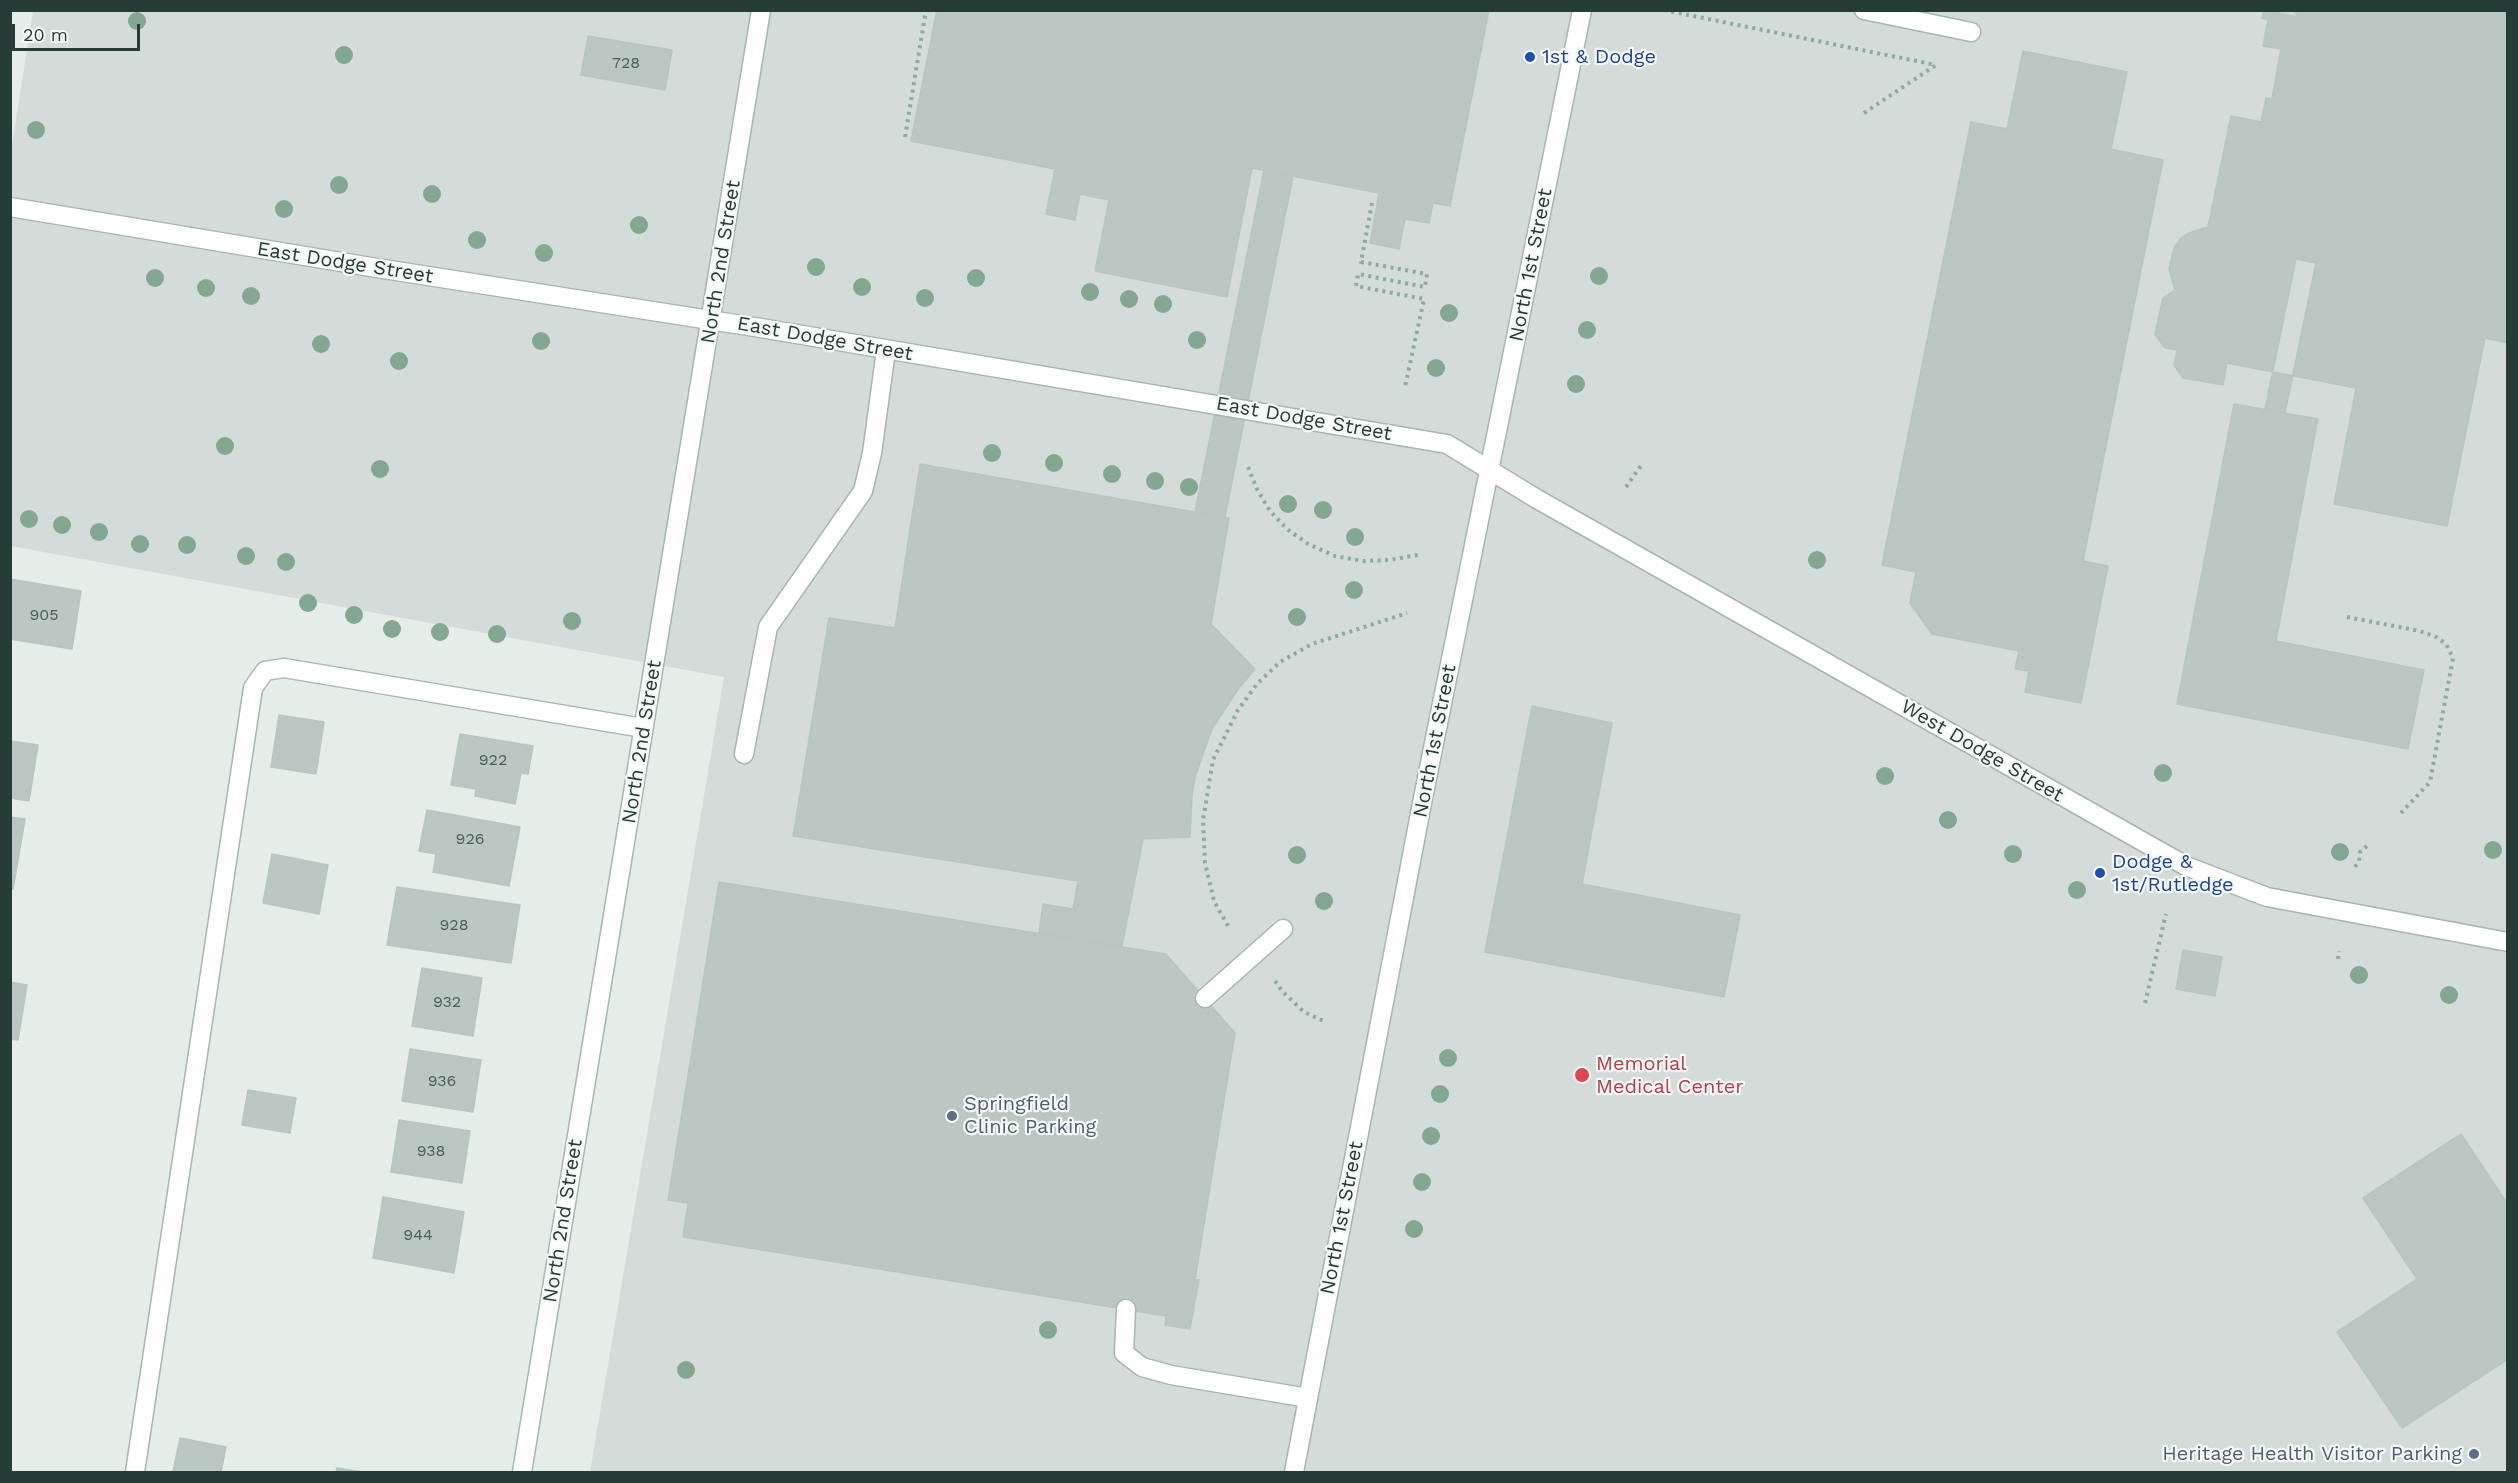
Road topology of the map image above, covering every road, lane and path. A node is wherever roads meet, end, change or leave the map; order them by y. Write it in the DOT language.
graph roads {
  1 [pos="761,10"];
  2 [pos="926,10"];
  3 [pos="1582,10"];
  4 [pos="1664,10"];
  5 [pos="1864,10"];
  6 [pos="1971,32"];
  7 [pos="1864,113"];
  8 [pos="905,137"];
  9 [pos="1372,203"];
  10 [pos="10,207"];
  11 [pos="712,320"];
  12 [pos="886,350"];
  13 [pos="1405,387"];
  14 [pos="1642,464"];
  15 [pos="1248,467"];
  16 [pos="1490,471"];
  17 [pos="1626,487"];
  18 [pos="1418,555"];
  19 [pos="1407,613"];
  20 [pos="2347,617"];
  21 [pos="643,728"];
  22 [pos="744,754"];
  23 [pos="2401,813"];
  24 [pos="2368,845"];
  25 [pos="2355,867"];
  26 [pos="2166,914"];
  27 [pos="1228,926"];
  28 [pos="1283,929"];
  29 [pos="2508,942"];
  30 [pos="2339,951"];
  31 [pos="2338,959"];
  32 [pos="1275,981"];
  33 [pos="1205,999"];
  34 [pos="2145,1003"];
  35 [pos="1326,1022"];
  36 [pos="1126,1309"];
  37 [pos="1308,1398"];
  38 [pos="135,1473"];
  39 [pos="522,1473"];
  40 [pos="1294,1473"];
  1 -- 11 [label="street, North 2nd Street"];
  2 -- 8 [label="path"];
  3 -- 16 [label="street, North 1st Street"];
  4 -- 7 [label="path"];
  5 -- 6 [label="street"];
  9 -- 13 [label="path"];
  10 -- 11 [label="street, East Dodge Street"];
  11 -- 12 [label="street, East Dodge Street"];
  11 -- 21 [label="street, North 2nd Street"];
  12 -- 16 [label="street, East Dodge Street"];
  12 -- 22 [label="street"];
  14 -- 17 [label="path"];
  15 -- 18 [label="path"];
  16 -- 29 [label="street, West Dodge Street"];
  16 -- 37 [label="street, North 1st Street"];
  19 -- 27 [label="path"];
  20 -- 23 [label="path"];
  21 -- 38 [label="street"];
  21 -- 39 [label="street, North 2nd Street"];
  24 -- 25 [label="path"];
  26 -- 34 [label="path"];
  28 -- 33 [label="street"];
  30 -- 31 [label="path"];
  32 -- 35 [label="path"];
  36 -- 37 [label="street"];
  37 -- 40 [label="street, North 1st Street"];
}
